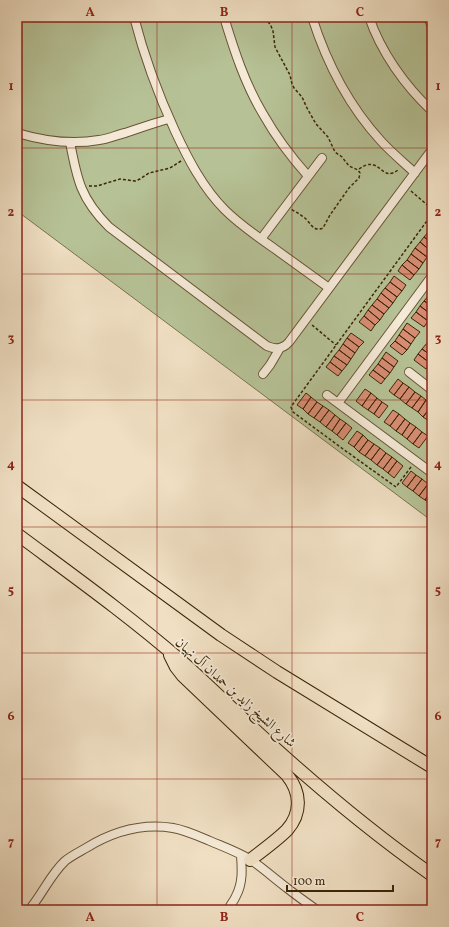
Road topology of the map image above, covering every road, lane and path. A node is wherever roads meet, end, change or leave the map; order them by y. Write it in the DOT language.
graph roads {
  1 [pos="134,17"];
  2 [pos="224,17"];
  3 [pos="266,17"];
  4 [pos="312,17"];
  5 [pos="369,17"];
  6 [pos="428,17"];
  7 [pos="432,27"];
  8 [pos="432,111"];
  9 [pos="169,118"];
  10 [pos="17,133"];
  11 [pos="70,142"];
  12 [pos="431,151"];
  13 [pos="187,156"];
  14 [pos="322,158"];
  15 [pos="404,163"];
  16 [pos="358,170"];
  17 [pos="415,172"];
  18 [pos="308,176"];
  19 [pos="79,185"];
  20 [pos="404,186"];
  21 [pos="287,205"];
  22 [pos="432,209"];
  23 [pos="261,239"];
  24 [pos="432,276"];
  25 [pos="329,288"];
  26 [pos="306,320"];
  27 [pos="336,345"];
  28 [pos="280,348"];
  29 [pos="409,372"];
  30 [pos="263,374"];
  31 [pos="431,387"];
  32 [pos="327,395"];
  33 [pos="338,403"];
  34 [pos="432,473"];
  35 [pos="17,486"];
  36 [pos="17,534"];
  37 [pos="17,538"];
  38 [pos="32,545"];
  39 [pos="168,650"];
  40 [pos="432,767"];
  41 [pos="246,857"];
  42 [pos="432,875"];
  43 [pos="29,910"];
  44 [pos="228,910"];
  45 [pos="317,910"];
  1 -- 9 [label="street"];
  2 -- 18 [label="street"];
  3 -- 16 [label="path"];
  4 -- 15 [label="street"];
  5 -- 8 [label="street"];
  6 -- 7 [label="street"];
  9 -- 11 [label="street"];
  9 -- 13 [label="street"];
  10 -- 11 [label="street"];
  11 -- 19 [label="street"];
  12 -- 17 [label="street"];
  13 -- 19 [label="path"];
  13 -- 23 [label="street"];
  14 -- 18 [label="street"];
  15 -- 16 [label="path"];
  15 -- 17 [label="street"];
  16 -- 21 [label="path"];
  17 -- 20 [label="street"];
  18 -- 21 [label="street"];
  19 -- 28 [label="street"];
  20 -- 22 [label="path"];
  20 -- 25 [label="street"];
  21 -- 23 [label="street"];
  23 -- 25 [label="street"];
  24 -- 33 [label="street"];
  25 -- 26 [label="street"];
  26 -- 27 [label="path"];
  26 -- 28 [label="street"];
  28 -- 30 [label="street"];
  29 -- 31 [label="street"];
  32 -- 33 [label="street"];
  33 -- 34 [label="street"];
  35 -- 40 [label="highway, شارع الشيخ زايد بن حمدان آل نهيان"];
  36 -- 38 [label="highway, شارع الشيخ زايد بن حمدان آل نهيان"];
  37 -- 38 [label="street"];
  38 -- 39 [label="highway, شارع الشيخ زايد بن حمدان آل نهيان"];
  39 -- 41 [label="highway"];
  39 -- 42 [label="highway, شارع الشيخ زايد بن حمدان آل نهيان"];
  41 -- 43 [label="street"];
  41 -- 44 [label="street"];
  41 -- 45 [label="street"];
}
